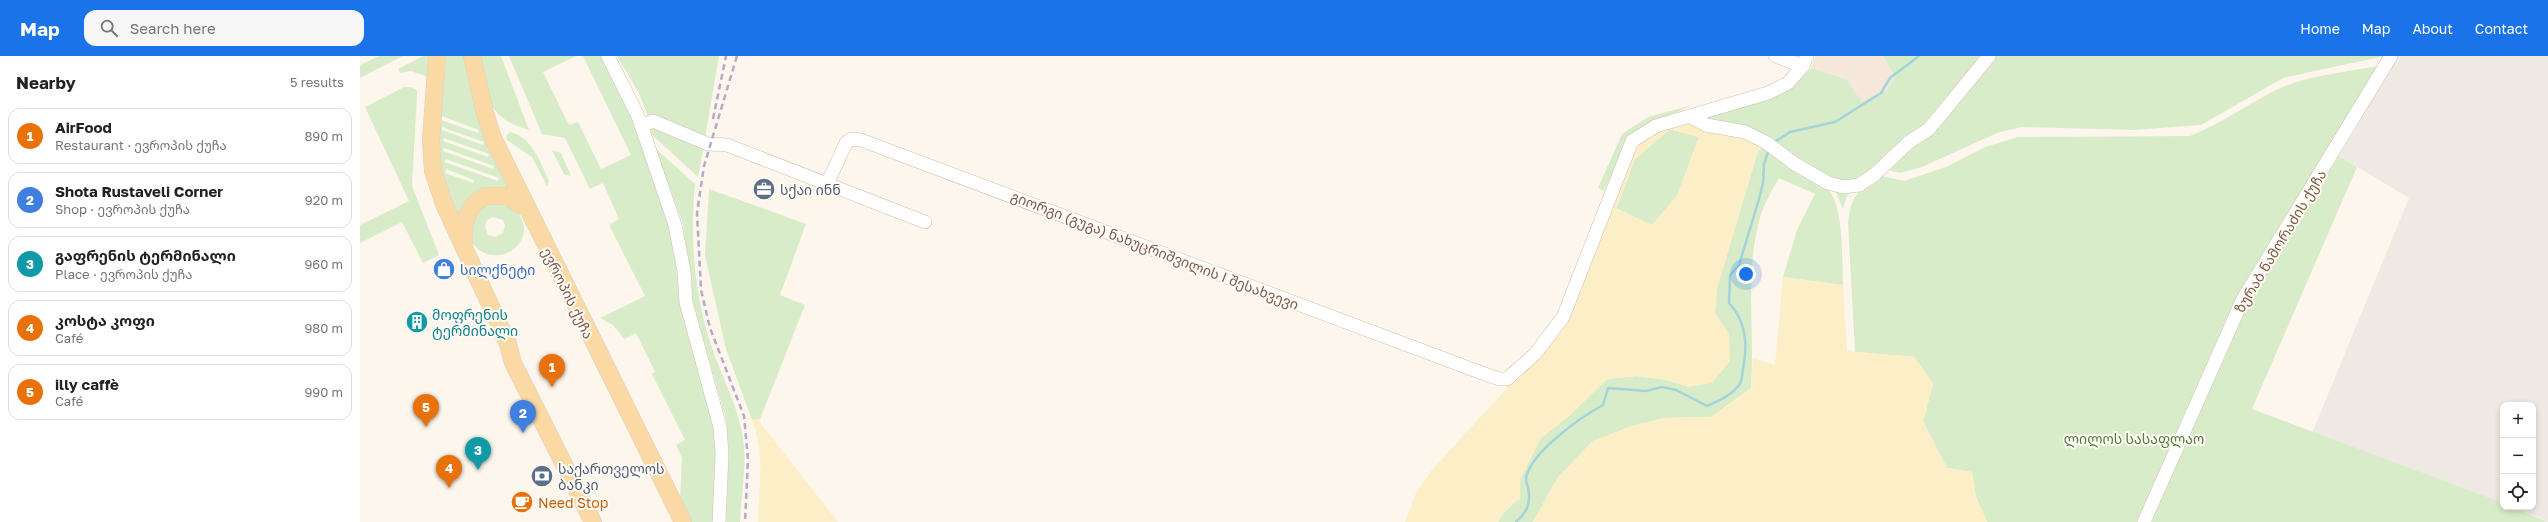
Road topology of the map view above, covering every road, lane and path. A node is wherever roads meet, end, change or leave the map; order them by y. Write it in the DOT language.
graph roads {
  1 [pos="437,56"];
  2 [pos="472,56"];
  3 [pos="608,56"];
  4 [pos="1775,56"];
  5 [pos="1989,56"];
  6 [pos="2391,56"];
  7 [pos="1805,61"];
  8 [pos="1689,116"];
  9 [pos="641,126"];
  10 [pos="827,184"];
  11 [pos="526,208"];
  12 [pos="925,222"];
  13 [pos="465,250"];
  14 [pos="593,522"];
  15 [pos="683,522"];
  16 [pos="719,522"];
  17 [pos="2144,522"];
  1 -- 13 [label="main road"];
  2 -- 11 [label="main road, ევროპის ქუჩა"];
  3 -- 9 [label="street"];
  4 -- 7 [label="street"];
  5 -- 8 [label="street"];
  6 -- 17 [label="street, ზურაბ ნამორაძის ქუჩა"];
  7 -- 8 [label="street"];
  8 -- 10 [label="street, გიორგი (გუგა) ნახუცრიშვილის I შესახვევი"];
  9 -- 10 [label="street"];
  9 -- 16 [label="street"];
  10 -- 12 [label="street"];
  11 -- 13 [label="main road"];
  11 -- 15 [label="main road, ევროპის ქუჩა"];
  13 -- 14 [label="main road"];
}
